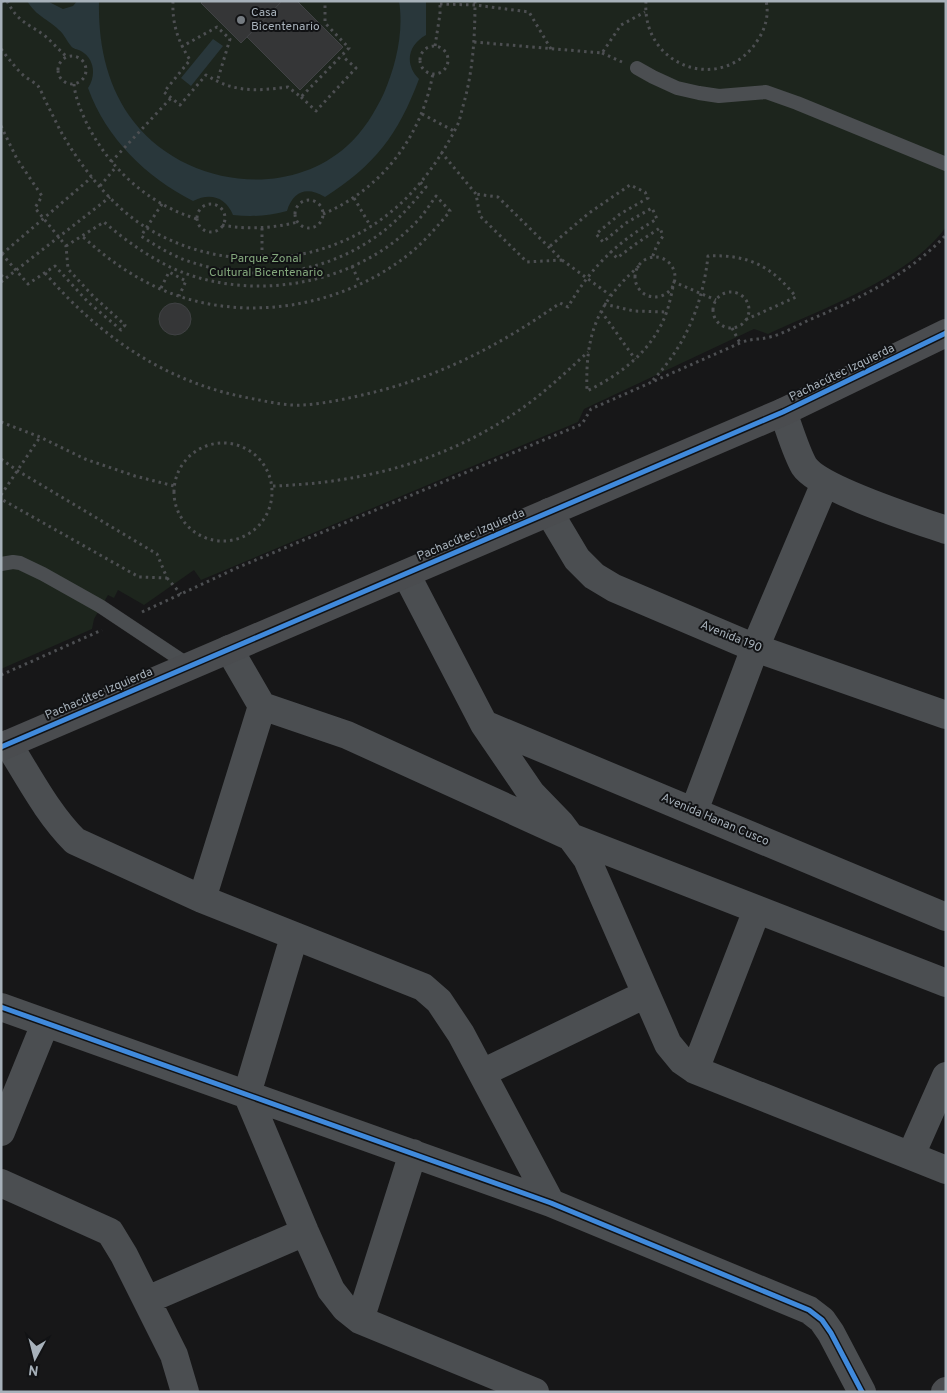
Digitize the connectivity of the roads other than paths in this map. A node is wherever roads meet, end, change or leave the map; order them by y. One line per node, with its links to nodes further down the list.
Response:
1 (637, 68): 2 (lane)
2 (946, 164)
3 (946, 333): 4 (street, Pachacútec Izquierda)
4 (783, 412): 5 (street); 6 (street, Pachacútec Izquierda)
5 (826, 483): 7 (street); 10 (street)
6 (549, 512): 9 (street, Pachacútec Izquierda); 10 (street, Avenida 190)
7 (946, 530)
8 (1, 564): 12 (lane)
9 (406, 574): 11 (street, Pachacútec Izquierda); 15 (street)
10 (755, 648): 14 (street, Avenida 190); 17 (street)
11 (229, 649): 12 (street, Pachacútec Izquierda); 13 (street)
12 (190, 666): 16 (street, Pachacútec Izquierda)
13 (262, 706): 18 (street); 19 (street)
14 (946, 715)
15 (484, 724): 17 (street, Avenida Hanan Cusco); 18 (street)
16 (5, 745): 19 (street)
17 (694, 811): 21 (street, Avenida Hanan Cusco)
18 (571, 837): 20 (street); 24 (street)
19 (202, 899): 22 (street)
20 (757, 910): 23 (street); 27 (street)
21 (946, 917)
22 (294, 937): 28 (street); 30 (street)
23 (946, 983)
24 (646, 994): 27 (street); 28 (street)
25 (1, 1007): 26 (street)
26 (45, 1024): 30 (street); 31 (street)
27 (694, 1070): 33 (street)
28 (482, 1073): 36 (street)
29 (946, 1076): 33 (street)
30 (247, 1094): 32 (street); 37 (street)
31 (1, 1132)
32 (413, 1153): 36 (street); 39 (street)
33 (911, 1155): 34 (street)
34 (946, 1170)
35 (1, 1183): 38 (street)
36 (551, 1203): 42 (street)
37 (305, 1232): 38 (street); 39 (street)
38 (147, 1300): 40 (street)
39 (360, 1320): 41 (street)
40 (185, 1392)
41 (536, 1392)
42 (862, 1392)

